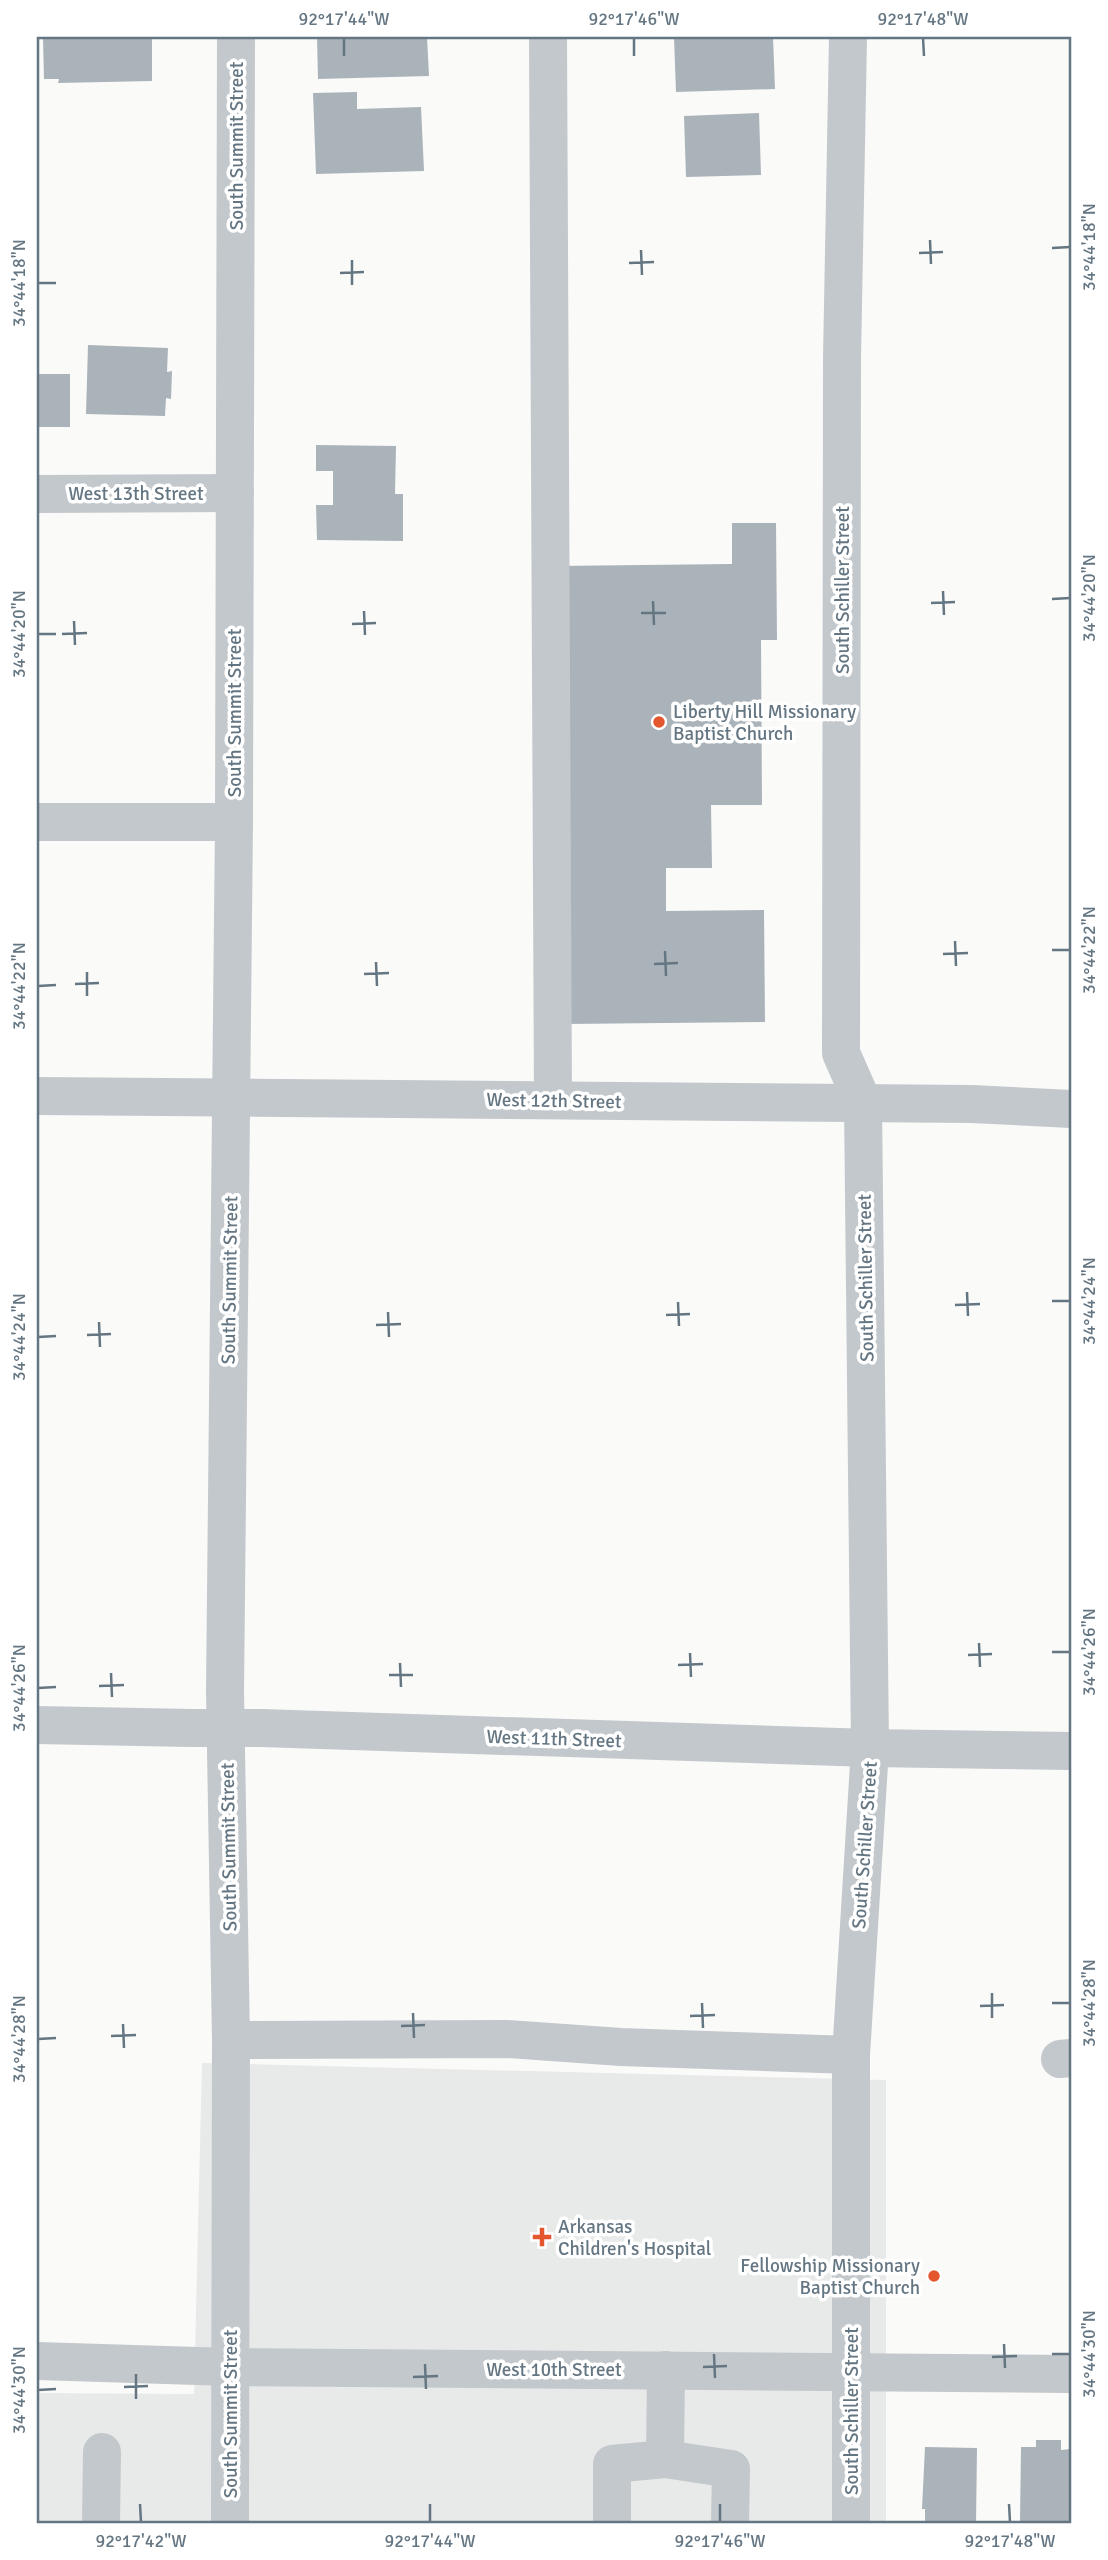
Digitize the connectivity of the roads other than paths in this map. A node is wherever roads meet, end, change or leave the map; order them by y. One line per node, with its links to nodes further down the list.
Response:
1 (236, 37): 4 (street, South Summit Street)
2 (548, 37): 10 (street)
3 (849, 37): 11 (street, South Schiller Street)
4 (235, 493): 5 (street, West 13th Street); 7 (street, South Summit Street)
5 (37, 494)
6 (37, 822): 7 (street)
7 (234, 822): 9 (street, South Summit Street)
8 (37, 1096): 9 (street, West 12th Street)
9 (231, 1097): 10 (street, West 12th Street); 16 (street, South Summit Street)
10 (553, 1100): 11 (street, West 12th Street)
11 (863, 1103): 12 (street, West 12th Street); 14 (street, South Schiller Street)
12 (1071, 1109)
13 (37, 1725): 14 (street, West 11th Street, bridge)
14 (870, 1748): 15 (street, West 11th Street); 17 (street, South Schiller Street)
15 (1071, 1751)
16 (231, 2040): 17 (street); 19 (street, South Summit Street)
17 (851, 2055): 21 (street, South Schiller Street)
18 (37, 2361): 19 (street, West 10th Street)
19 (230, 2367): 20 (street, West 10th Street); 26 (street, South Summit Street)
20 (666, 2370): 21 (street, West 10th Street); 24 (street)
21 (851, 2371): 22 (street, West 10th Street); 29 (street, South Schiller Street)
22 (1071, 2374)
23 (102, 2452): 25 (street)
24 (665, 2459): 27 (street); 28 (street)
25 (102, 2523)
26 (230, 2523)
27 (612, 2523)
28 (730, 2523)
29 (850, 2523)

